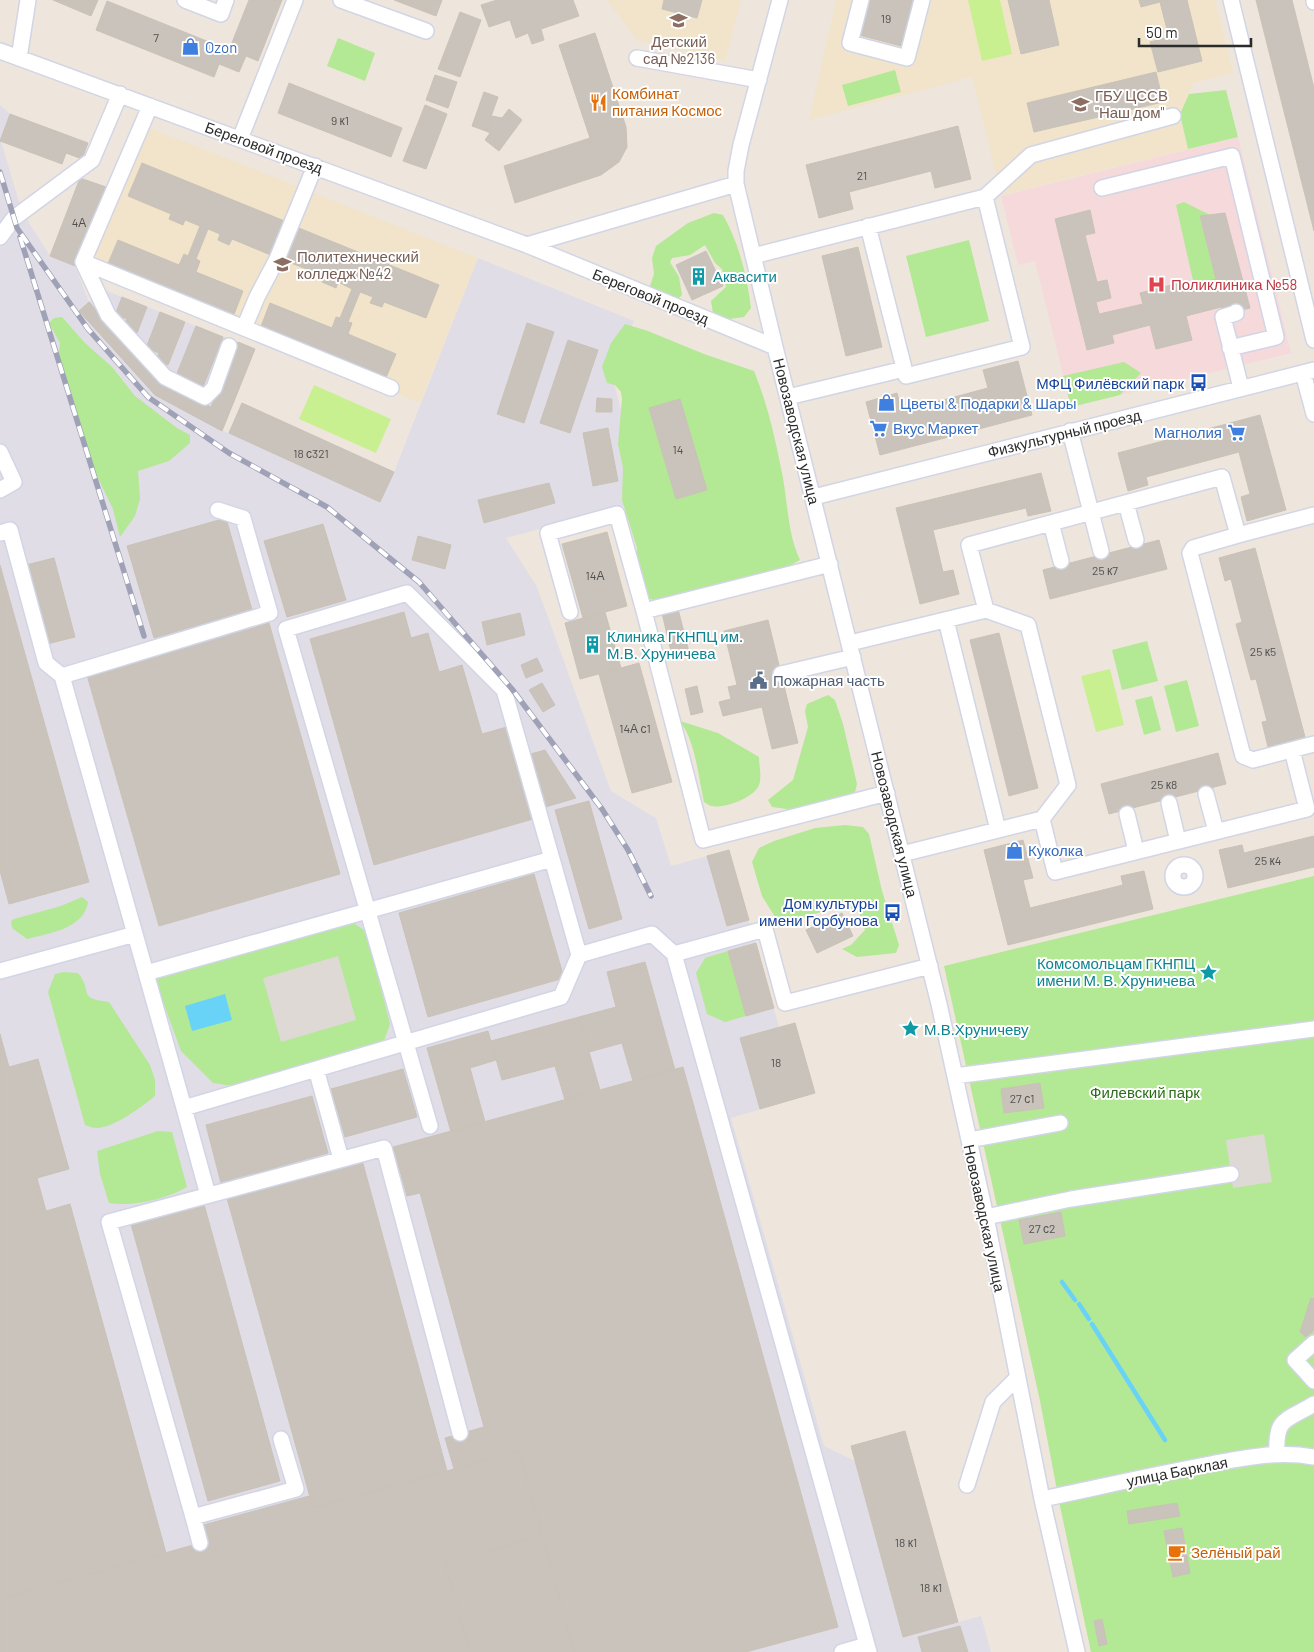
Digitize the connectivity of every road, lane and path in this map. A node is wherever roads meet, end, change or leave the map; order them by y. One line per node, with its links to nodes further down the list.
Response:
1 (28, 0): 12 (street)
2 (185, 0): 3 (street)
3 (226, 0)
4 (295, 0): 18 (street)
5 (341, 0): 10 (street)
6 (780, 0): 14 (street, Новозаводская улица)
7 (861, 0): 8 (street)
8 (922, 0)
9 (1231, 0): 28 (street)
10 (426, 31)
11 (0, 51): 12 (street, Береговой проезд)
12 (19, 58): 15 (street, Береговой проезд)
13 (637, 58): 14 (street)
14 (759, 80): 20 (street, Новозаводская улица)
15 (120, 94): 16 (street, Береговой проезд); 24 (street)
16 (150, 106): 18 (street, Береговой проезд); 27 (street)
17 (1173, 116): 22 (street)
18 (240, 139): 19 (street, Береговой проезд)
19 (315, 166): 25 (street, Береговой проезд); 30 (street)
20 (736, 184): 25 (street); 26 (street, Новозаводская улица)
21 (1102, 188): 34 (street)
22 (985, 197): 23 (street); 35 (street)
23 (868, 226): 26 (street); 35 (street)
24 (0, 237)
25 (527, 245): 33 (street, Береговой проезд)
26 (753, 256): 33 (street, Новозаводская улица)
27 (82, 262): 30 (street); 32 (street)
28 (1307, 279): 31 (street)
29 (1236, 312): 34 (street)
30 (244, 328): 37 (street)
31 (1314, 340)
32 (229, 346)
33 (775, 347): 39 (street, Новозаводская улица)
34 (1230, 348): 38 (street)
35 (904, 368): 39 (street)
36 (1309, 371): 38 (street, Физкультурный проезд); 40 (street)
37 (391, 388)
38 (1241, 388): 41 (street, Физкультурный проезд)
39 (788, 397): 44 (street, Новозаводская улица)
40 (1314, 414)
41 (1070, 431): 44 (street, Физкультурный проезд); 47 (street)
42 (0, 452): 43 (street)
43 (0, 490)
44 (814, 497): 55 (street, Новозаводская улица)
45 (1126, 503): 47 (street); 51 (street); 52 (street)
46 (218, 510): 59 (street)
47 (1091, 512): 49 (street); 53 (street)
48 (1314, 515): 51 (street)
49 (1051, 523): 54 (street); 56 (street)
50 (0, 533): 64 (street)
51 (1238, 535): 66 (street)
52 (1136, 540)
53 (1101, 551)
54 (1061, 561)
55 (830, 564): 57 (street); 62 (street, Новозаводская улица)
56 (986, 610): 60 (street); 71 (street)
57 (644, 611): 58 (street); 67 (street)
58 (570, 612)
59 (270, 613): 61 (street); 64 (street)
60 (946, 620): 62 (street); 72 (street)
61 (286, 628): 77 (street); 79 (street)
62 (851, 650): 63 (street); 67 (street, Новозаводская улица)
63 (781, 674)
64 (62, 676): 80 (street)
65 (1314, 744): 66 (street)
66 (1292, 750): 73 (street)
67 (887, 793): 76 (street, Новозаводская улица)
68 (1206, 794): 73 (street)
69 (1169, 803): 74 (street)
70 (1127, 814): 75 (street)
71 (1042, 819): 72 (street); 75 (street)
72 (998, 830): 76 (street)
73 (1216, 832): 74 (street)
74 (1177, 841): 75 (street); 78 (street)
75 (1136, 852)
76 (902, 854): 83 (street, Новозаводская улица)
77 (552, 859): 79 (street); 81 (street)
78 (1182, 865)
79 (368, 911): 85 (street); 87 (street)
80 (135, 934): 84 (street); 85 (street)
81 (579, 954): 82 (street); 87 (street)
82 (674, 954): 83 (street); 110 (street)
83 (930, 966): 89 (street, Новозаводская улица)
84 (0, 971)
85 (146, 973): 90 (street)
86 (1314, 1029): 89 (street)
87 (406, 1042): 88 (street); 92 (street)
88 (316, 1069): 90 (street); 94 (street)
89 (955, 1076): 93 (street, Новозаводская улица)
90 (184, 1108): 96 (street)
91 (1060, 1123): 93 (street)
92 (430, 1126)
93 (969, 1140): 97 (street, Новозаводская улица)
94 (341, 1159): 96 (street); 102 (street)
95 (1231, 1174): 97 (street)
96 (208, 1195): 108 (street)
97 (986, 1217): 99 (street, Новозаводская улица)
98 (1314, 1343): 100 (street)
99 (1018, 1377): 106 (street); 107 (street, Новозаводская улица)
100 (1314, 1380)
101 (1314, 1404): 104 (street)
102 (460, 1434)
103 (282, 1439): 108 (street)
104 (1277, 1454): 105 (street, улица Барклая); 107 (street, улица Барклая)
105 (1314, 1457)
106 (967, 1485)
107 (1042, 1499): 112 (street, Новозаводская улица)
108 (193, 1517): 109 (street)
109 (200, 1543)
110 (868, 1648): 111 (street)
111 (842, 1652)
112 (1077, 1652)

